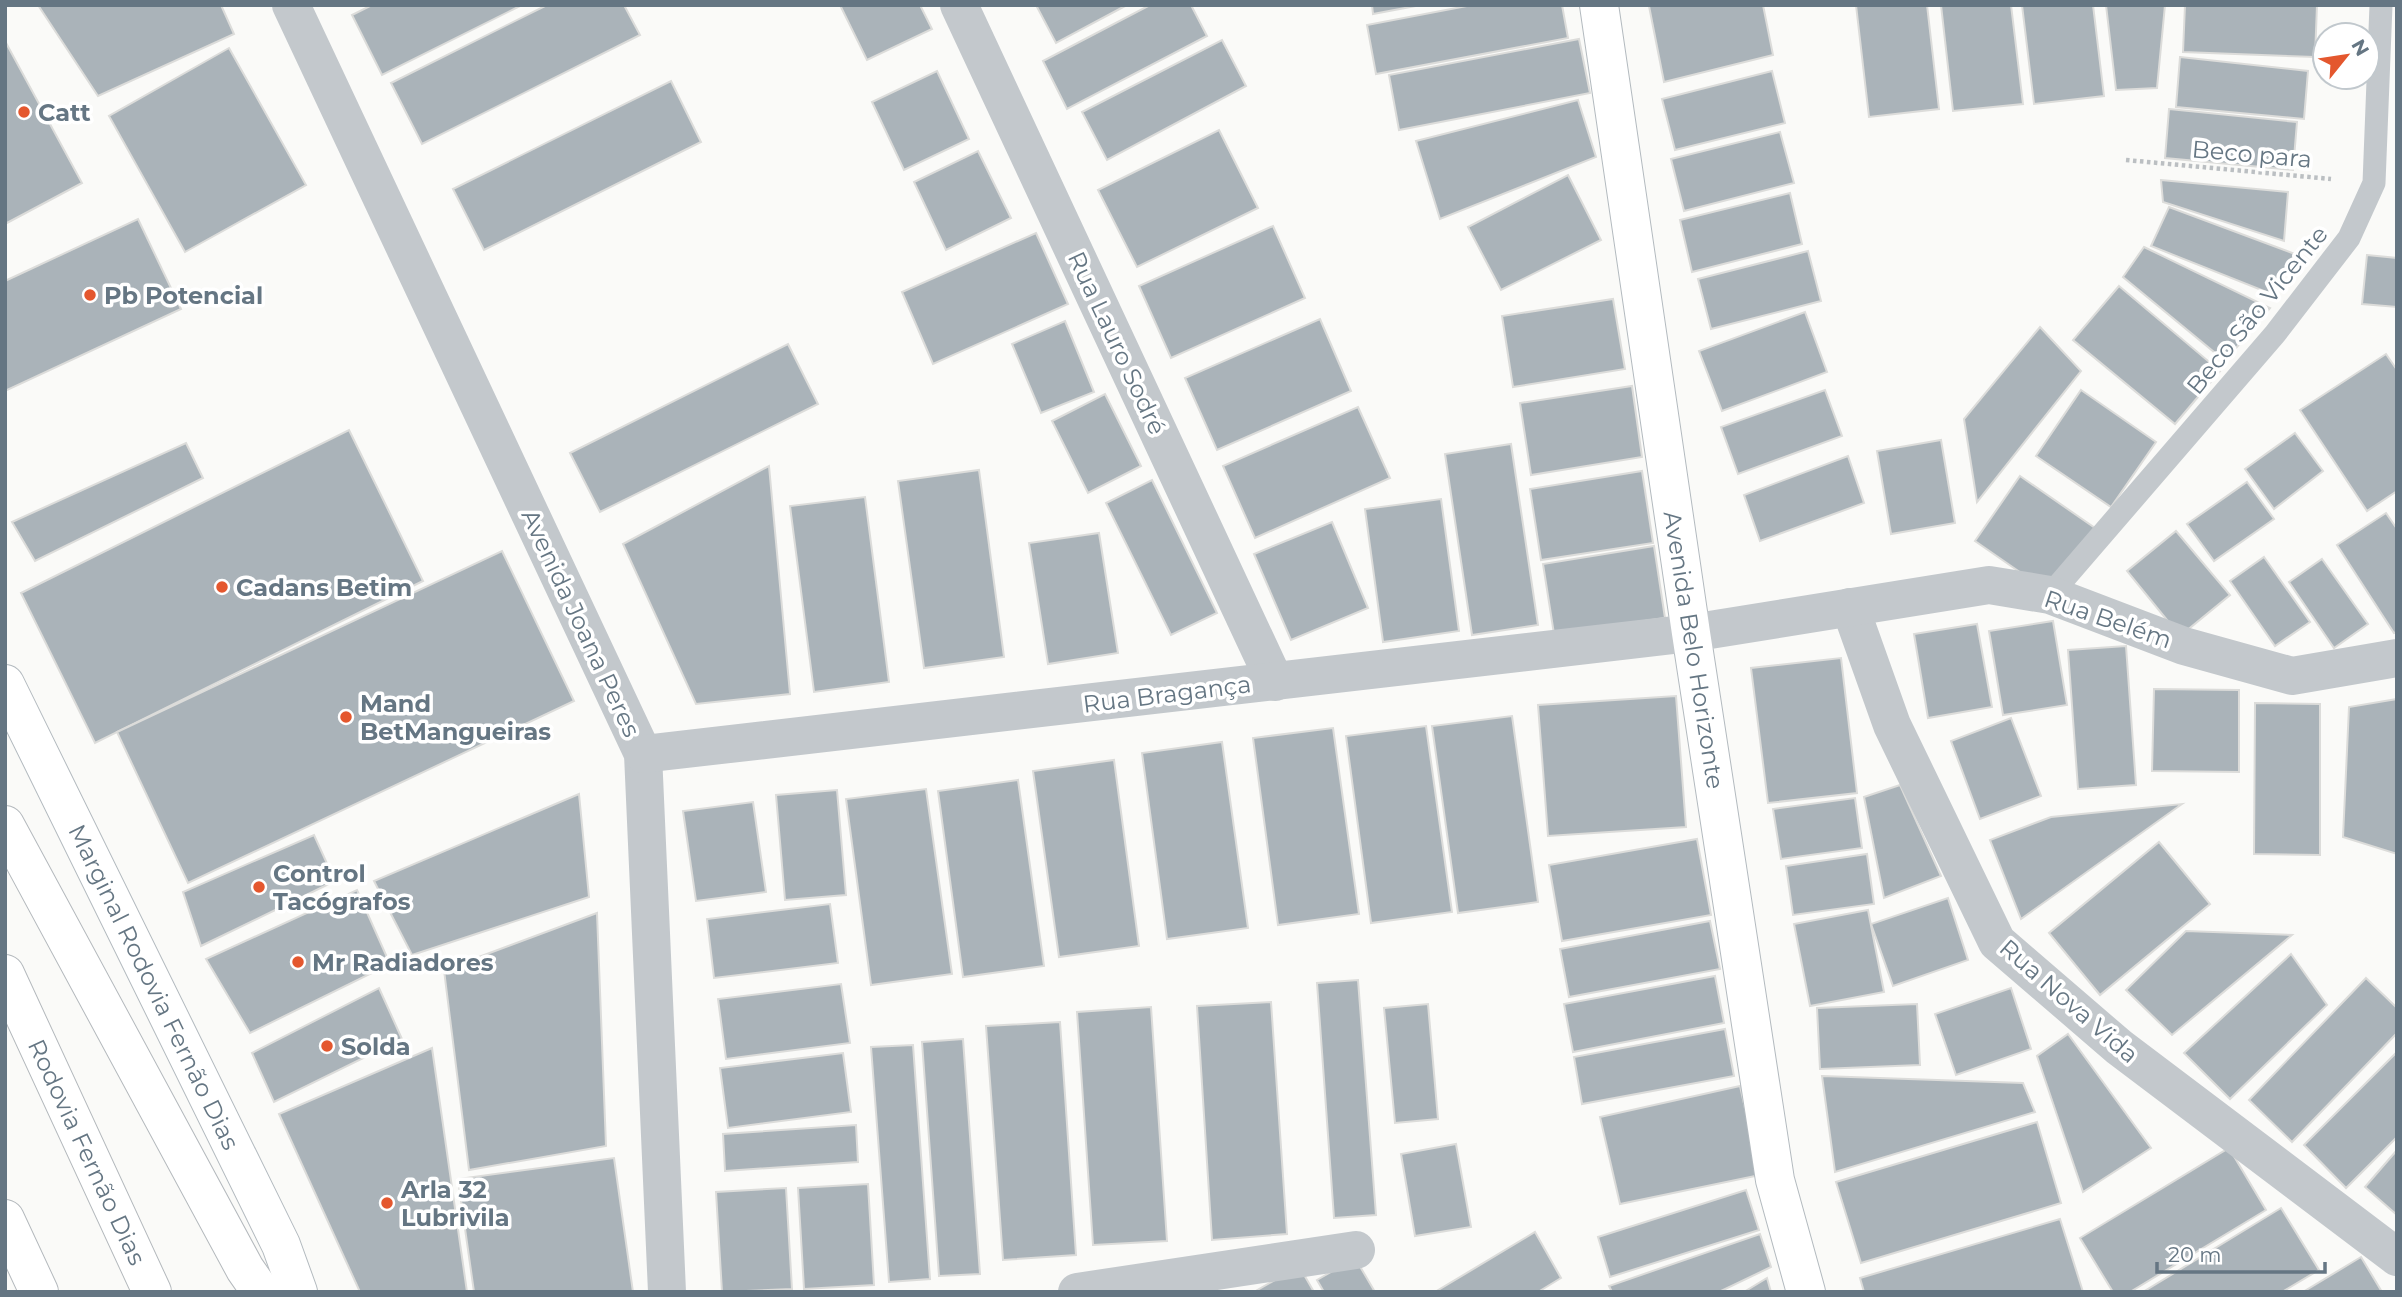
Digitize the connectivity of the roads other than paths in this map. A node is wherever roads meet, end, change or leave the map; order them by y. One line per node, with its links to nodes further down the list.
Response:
1 (291, 5): 11 (street, Avenida Joana Peres)
2 (959, 5): 9 (street, Rua Lauro Sodré)
3 (1599, 5): 7 (main road, Avenida Belo Horizonte)
4 (2381, 5): 5 (lane, Beco São Vicente)
5 (2050, 595): 6 (street, Rua Belém); 8 (street, Rua Belém)
6 (1850, 607): 7 (street, Rua Belém); 16 (street, Rua Nova Vida)
7 (1691, 633): 9 (street, Rua Bragança); 23 (main road, Avenida Belo Horizonte)
8 (2397, 658)
9 (1275, 682): 11 (street, Rua Bragança)
10 (5, 684): 20 (main road, Marginal Rodovia Fernão Dias)
11 (643, 754): 21 (street, Avenida Joana Peres)
12 (5, 825): 19 (main road)
13 (5, 974): 18 (main road, Rodovia Fernão Dias)
14 (5, 1219): 17 (main road)
15 (1356, 1250): 22 (street)
16 (2397, 1257)
17 (39, 1292)
18 (152, 1292)
19 (261, 1292)
20 (298, 1292)
21 (667, 1292)
22 (1077, 1292)
23 (1806, 1292)

